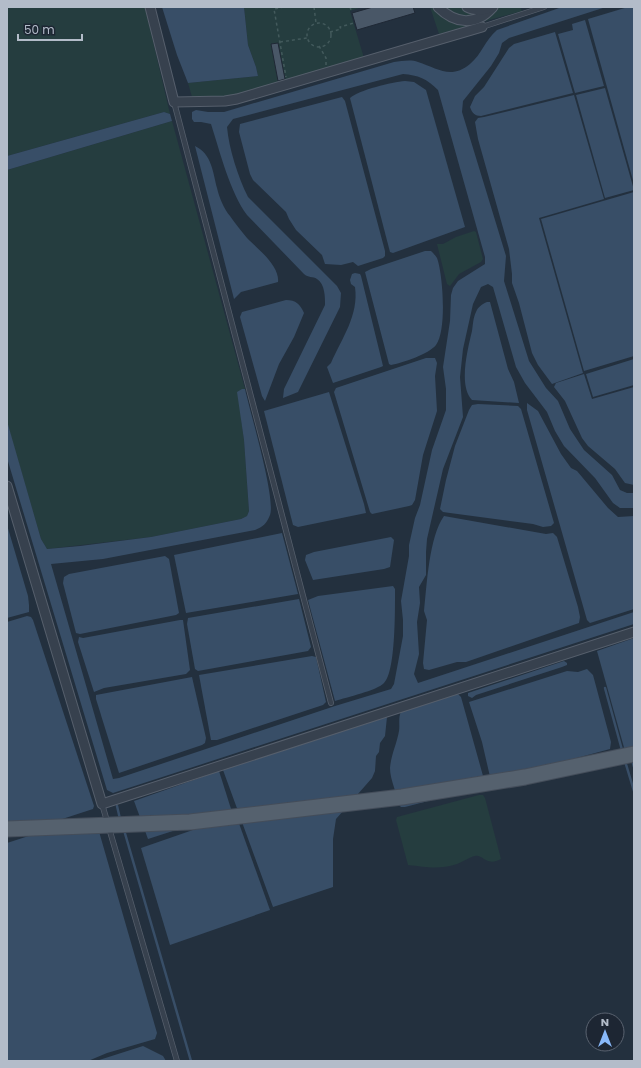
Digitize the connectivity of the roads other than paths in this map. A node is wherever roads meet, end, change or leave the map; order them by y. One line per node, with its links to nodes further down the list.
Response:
1 (150, 7): 7 (street)
2 (438, 7): 6 (street)
3 (467, 7): 4 (street)
4 (492, 7): 6 (street)
5 (544, 7): 6 (lane)
6 (477, 25): 7 (street)
7 (174, 102): 10 (lane)
8 (7, 486): 12 (street)
9 (634, 632): 12 (street)
10 (331, 703)
11 (627, 755): 13 (main road)
12 (102, 804): 13 (lane)
13 (117, 825): 14 (main road); 15 (lane)
14 (7, 829)
15 (176, 1061)

